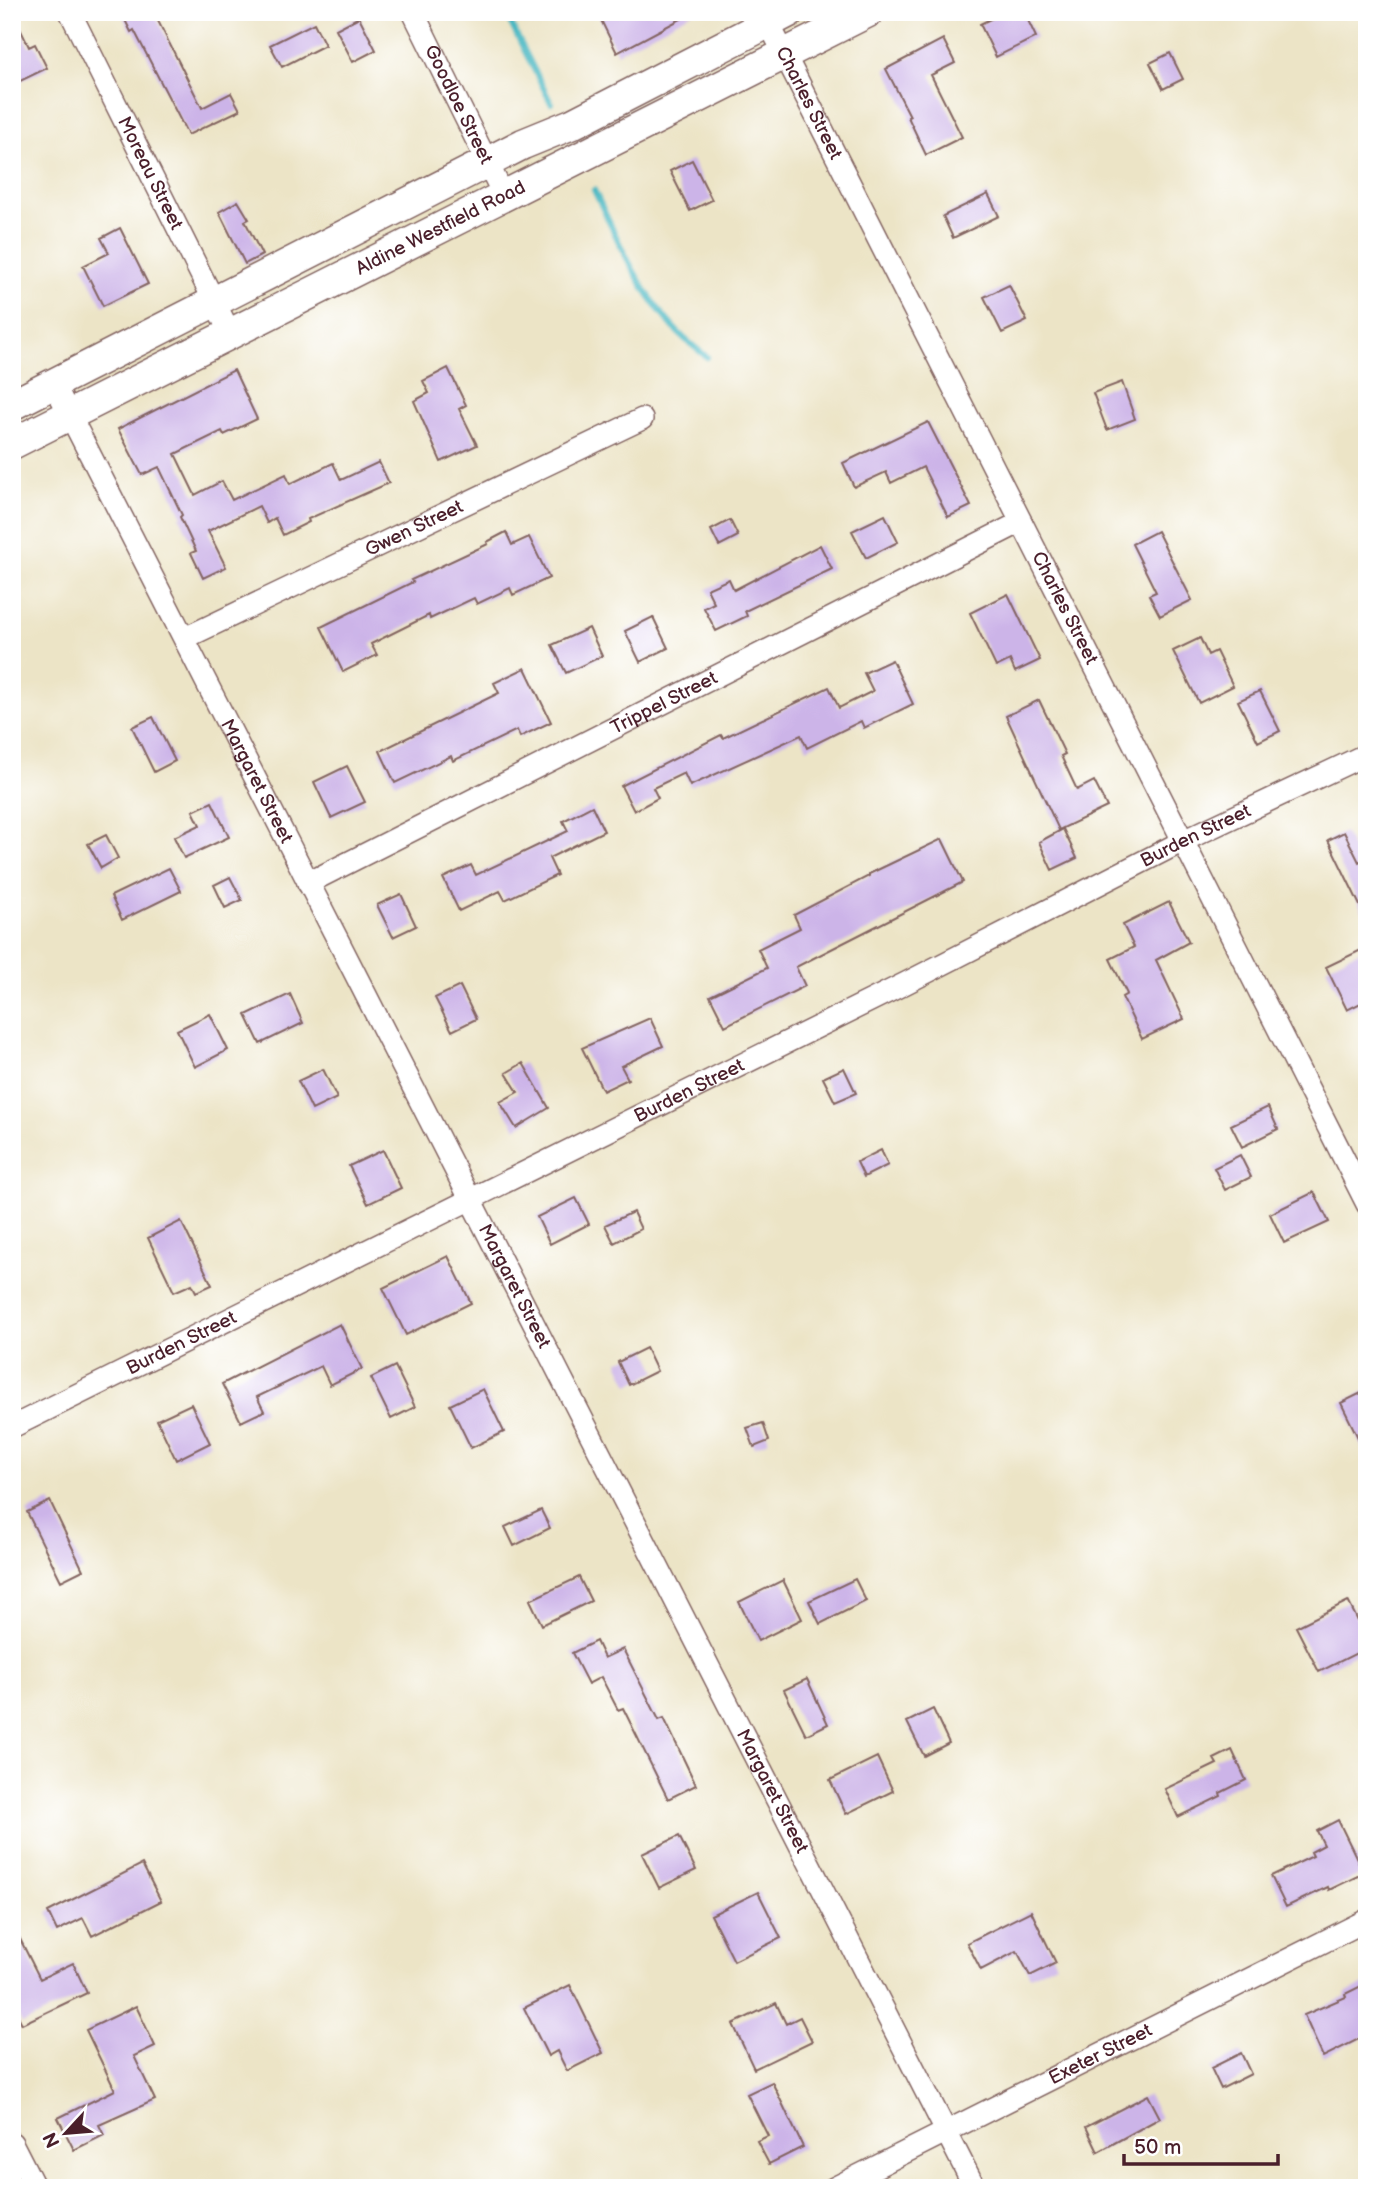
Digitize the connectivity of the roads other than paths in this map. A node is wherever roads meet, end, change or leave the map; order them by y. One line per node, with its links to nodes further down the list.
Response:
1 (70, 12): 8 (street, Moreau Street)
2 (413, 12): 6 (street, Goodloe Street)
3 (868, 12): 5 (main road, Aldine Westfield Road)
4 (774, 16): 5 (street, Charles Street); 6 (main road, Aldine Westfield Road)
5 (784, 54): 7 (main road, Aldine Westfield Road); 15 (street, Charles Street)
6 (487, 163): 7 (street, Goodloe Street); 8 (main road, Aldine Westfield Road)
7 (504, 195): 9 (main road, Aldine Westfield Road)
8 (214, 302): 9 (street, Moreau Street); 10 (main road, Aldine Westfield Road)
9 (230, 333): 12 (main road, Aldine Westfield Road)
10 (54, 384): 11 (main road, Aldine Westfield Road); 12 (street, Margaret Street)
11 (12, 405)
12 (70, 415): 14 (main road, Aldine Westfield Road); 16 (street, Margaret Street)
13 (642, 419): 16 (street, Gwen Street)
14 (12, 444)
15 (1021, 522): 18 (street, Charles Street); 19 (street, Trippel Street)
16 (185, 638): 19 (street, Margaret Street)
17 (1367, 754): 18 (street, Burden Street)
18 (1183, 841): 20 (street, Burden Street); 21 (street, Charles Street)
19 (308, 883): 20 (street, Margaret Street)
20 (470, 1200): 22 (street, Burden Street); 24 (street, Margaret Street)
21 (1367, 1204)
22 (12, 1427)
23 (1367, 1920): 24 (street, Exeter Street)
24 (947, 2132): 27 (street, Exeter Street); 28 (street, Margaret Street)
25 (12, 2143): 26 (street)
26 (35, 2188)
27 (834, 2188)
28 (975, 2188)

